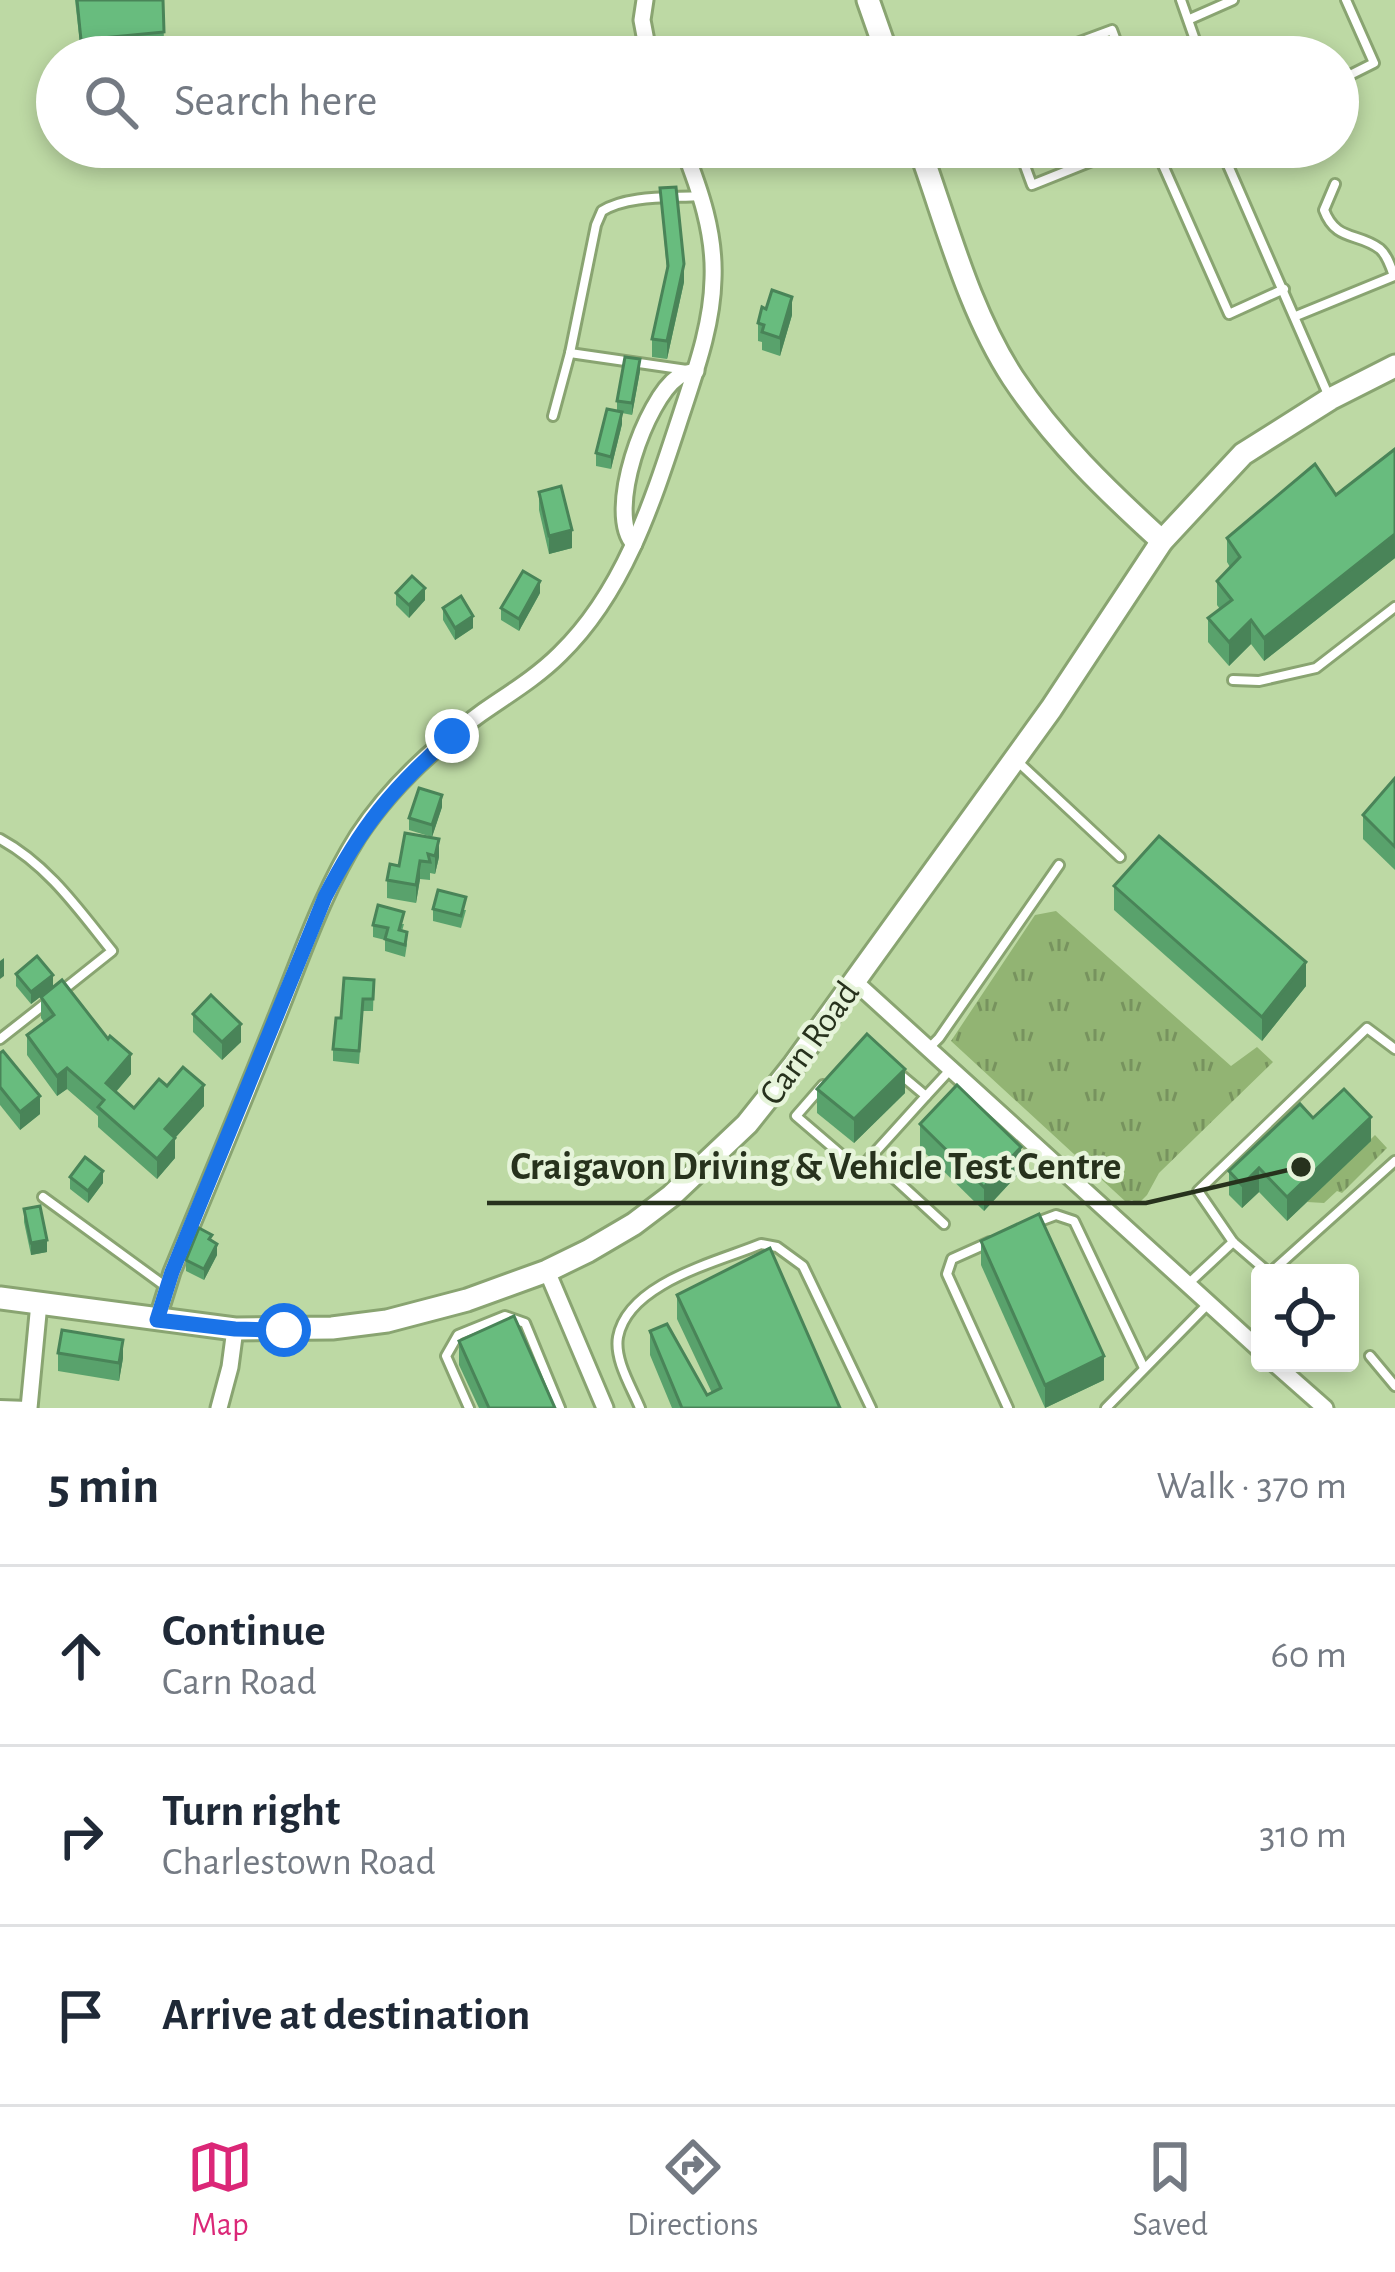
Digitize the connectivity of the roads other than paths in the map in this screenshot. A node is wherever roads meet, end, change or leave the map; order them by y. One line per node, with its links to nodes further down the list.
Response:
1 (645, 0): 7 (street)
2 (868, 0): 8 (main road)
3 (1181, 0): 6 (lane)
4 (1234, 0): 6 (lane)
5 (1346, 0): 10 (lane)
6 (1190, 19): 9 (lane)
7 (645, 36)
8 (880, 36)
9 (1195, 36)
10 (1359, 70)
11 (691, 168): 18 (street)
12 (927, 168): 27 (main road)
13 (1026, 168): 14 (lane)
14 (1074, 168)
15 (1164, 168): 20 (lane)
16 (1229, 168): 20 (lane)
17 (1335, 184): 19 (lane)
18 (701, 196): 22 (lane); 24 (street)
19 (1395, 275): 21 (lane)
20 (1284, 290): 21 (lane)
21 (1296, 316): 25 (lane)
22 (570, 352): 24 (lane); 26 (lane)
23 (1395, 366): 25 (main road, Carn Road)
24 (696, 370): 28 (street); 28 (street)
25 (1330, 399): 27 (main road, Carn Road)
26 (553, 416)
27 (1162, 541): 31 (main road, Carn Road)
28 (634, 544): 54 (street)
29 (1395, 607): 30 (lane)
30 (1233, 680)
31 (1015, 759): 33 (lane); 35 (main road, Carn Road)
32 (0, 839): 36 (lane)
33 (1120, 857)
34 (1059, 865): 37 (lane)
35 (854, 980): 37 (street); 52 (main road, Carn Road)
36 (0, 1039)
37 (928, 1049): 40 (street)
38 (1395, 1049): 49 (lane)
39 (893, 1069): 42 (lane)
40 (951, 1069): 42 (lane); 53 (street)
41 (835, 1071): 43 (lane)
42 (926, 1096): 43 (lane)
43 (872, 1157): 46 (lane)
44 (1395, 1161): 51 (lane)
45 (43, 1196): 54 (lane)
46 (944, 1224)
47 (1013, 1232): 62 (lane)
48 (995, 1240): 73 (lane)
49 (1233, 1241): 50 (lane); 53 (lane)
50 (1259, 1264)
51 (1279, 1264)
52 (547, 1271): 59 (main road, Carn Road); 67 (street)
53 (1187, 1286): 57 (street)
54 (167, 1287): 58 (street)
55 (0, 1298): 56 (main road, Carn Road)
56 (39, 1303): 58 (main road, Carn Road); 66 (street)
57 (1208, 1304): 60 (street); 62 (lane)
58 (157, 1320): 59 (main road, Carn Road)
59 (235, 1329): 68 (street)
60 (1251, 1342)
61 (1370, 1356): 64 (lane)
62 (1144, 1368): 74 (lane)
63 (1284, 1372): 75 (street)
64 (1395, 1386)
65 (0, 1405): 66 (lane)
66 (29, 1407)
67 (602, 1407)
68 (219, 1408)
69 (469, 1408): 70 (lane)
70 (560, 1408)
71 (640, 1408): 72 (lane)
72 (871, 1408)
73 (1008, 1408)
74 (1106, 1408)
75 (1325, 1408)

